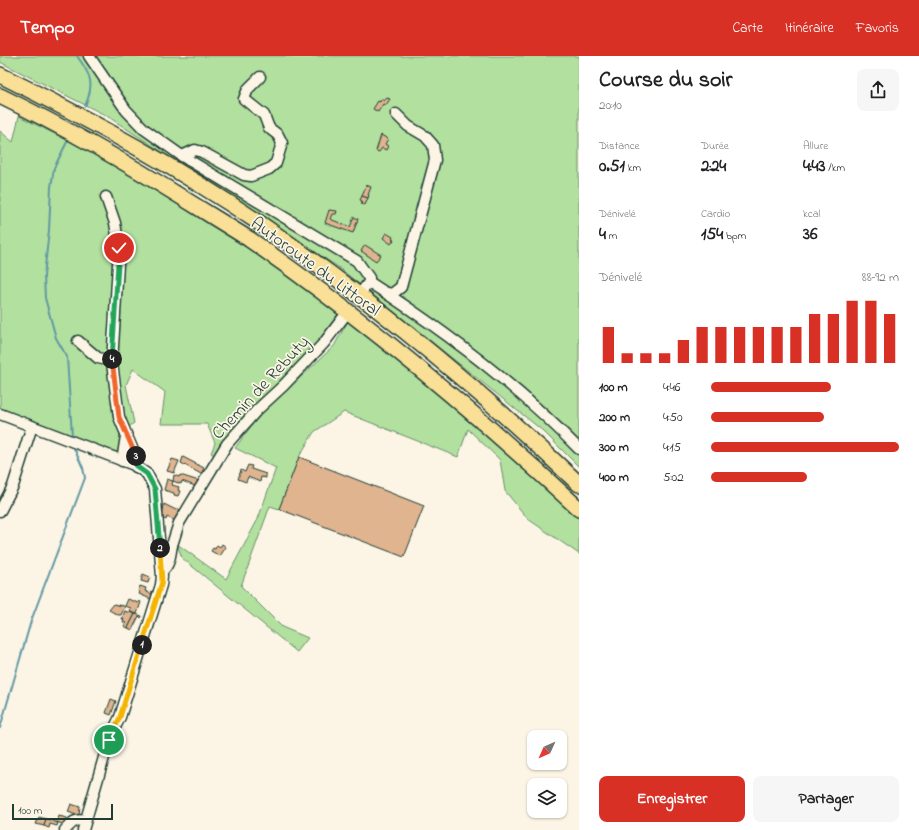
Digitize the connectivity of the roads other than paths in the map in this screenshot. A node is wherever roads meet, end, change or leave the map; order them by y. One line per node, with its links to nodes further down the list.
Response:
1 (89, 56): 6 (street)
2 (0, 75): 18 (highway, Autoroute du Littoral)
3 (260, 77): 6 (street)
4 (0, 96): 19 (highway, Autoroute du Littoral)
5 (396, 114): 8 (street)
6 (182, 156): 8 (street)
7 (106, 197): 11 (street)
8 (384, 292): 15 (street)
9 (343, 318): 21 (street, Chemin de Rebuty)
10 (78, 341): 11 (street)
11 (112, 361): 14 (street)
12 (0, 414): 13 (street)
13 (32, 426): 16 (street); 20 (street)
14 (126, 436): 16 (street); 17 (street)
15 (579, 449)
16 (122, 460): 17 (street)
17 (136, 466): 22 (street)
18 (579, 484)
19 (579, 509)
20 (0, 511)
21 (172, 545): 22 (street, Chemin de Rebuty); 23 (street, Chemin de Rebuty)
22 (161, 560): 23 (street)
23 (162, 571): 24 (street, Chemin de Rebuty)
24 (84, 825): 25 (street)
25 (65, 830)

